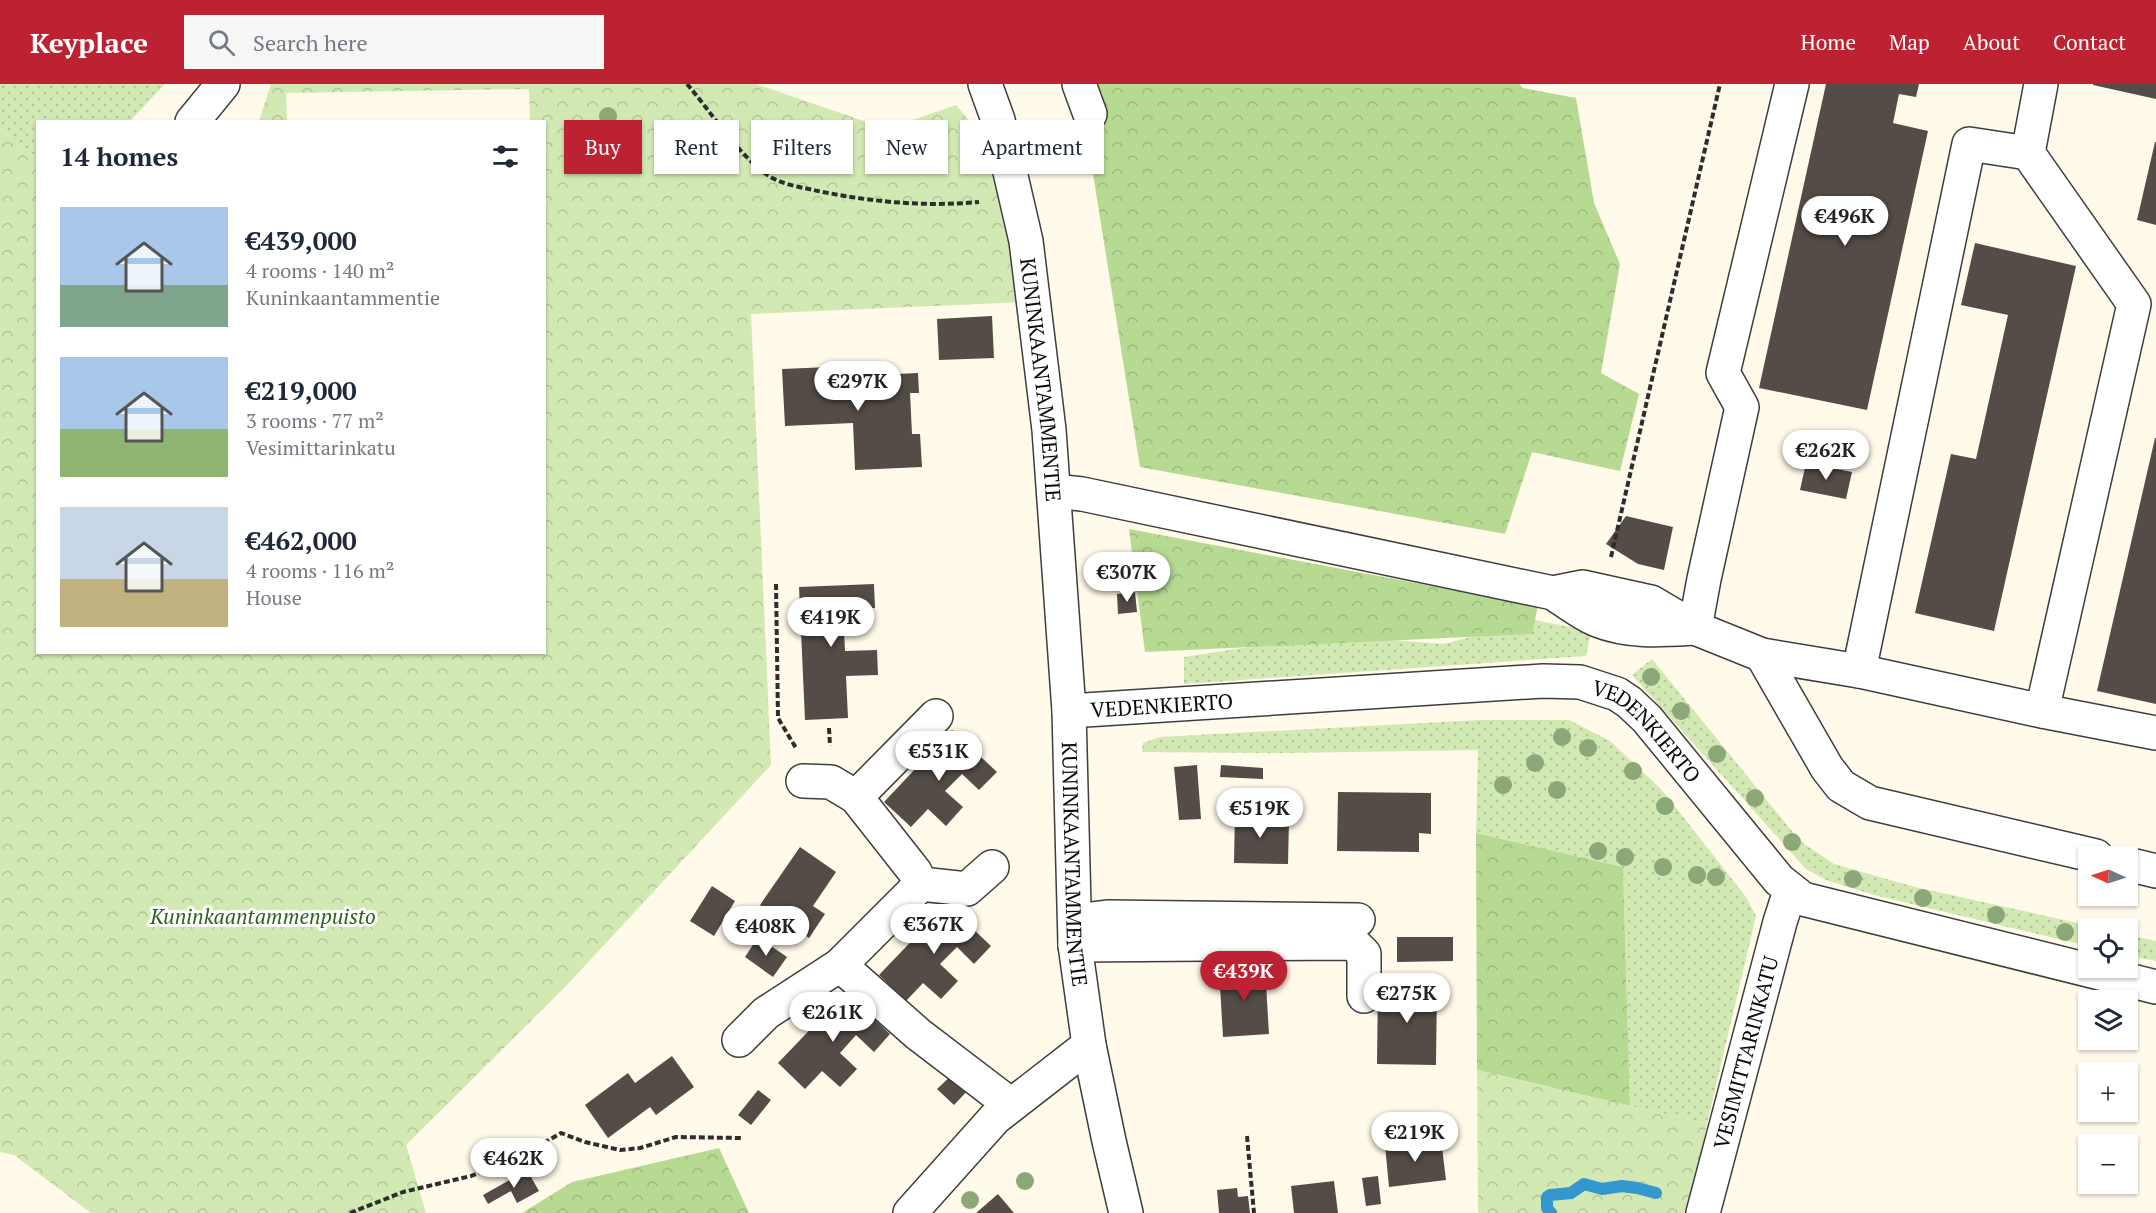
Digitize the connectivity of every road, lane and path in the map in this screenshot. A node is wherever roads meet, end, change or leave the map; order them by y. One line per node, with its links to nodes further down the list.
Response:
1 (224, 84): 9 (street)
2 (687, 84): 11 (path)
3 (985, 84): 11 (street, KUNINKAANTAMMENTIE)
4 (1079, 84): 8 (street)
5 (1720, 84): 14 (path)
6 (1791, 84): 16 (street)
7 (2041, 84): 10 (street)
8 (1090, 114)
9 (194, 120)
10 (2028, 153): 12 (street); 18 (street)
11 (1017, 198): 13 (street, KUNINKAANTAMMENTIE)
12 (2145, 305): 20 (street)
13 (1054, 490): 16 (street); 19 (street, KUNINKAANTAMMENTIE)
14 (1613, 546)
15 (776, 584): 23 (path)
16 (1695, 628): 17 (street)
17 (1762, 655): 18 (street); 26 (street)
18 (1859, 671): 20 (street)
19 (1070, 711): 31 (street, VEDENKIERTO); 33 (street, KUNINKAANTAMMENTIE)
20 (2042, 711): 22 (street)
21 (936, 716): 25 (street)
22 (2156, 733)
23 (796, 748)
24 (803, 781): 25 (street)
25 (856, 797): 30 (street)
26 (2078, 852)
27 (992, 867): 30 (street)
28 (2138, 867): 29 (street)
29 (2156, 871)
30 (921, 884): 34 (street)
31 (1790, 891): 35 (street, VEDENKIERTO); 46 (street, VESIMITTARINKATU)
32 (1358, 920): 33 (street)
33 (1075, 933): 36 (street); 38 (street, KUNINKAANTAMMENTIE)
34 (840, 965): 37 (street); 39 (street)
35 (2156, 987)
36 (1364, 996)
37 (739, 1040)
38 (1089, 1044): 39 (street); 44 (street, KUNINKAANTAMMENTIE)
39 (1011, 1105): 43 (street)
40 (1247, 1136): 45 (path)
41 (741, 1138): 42 (path)
42 (350, 1213)
43 (910, 1213)
44 (1126, 1213)
45 (1254, 1213)
46 (1703, 1213)

